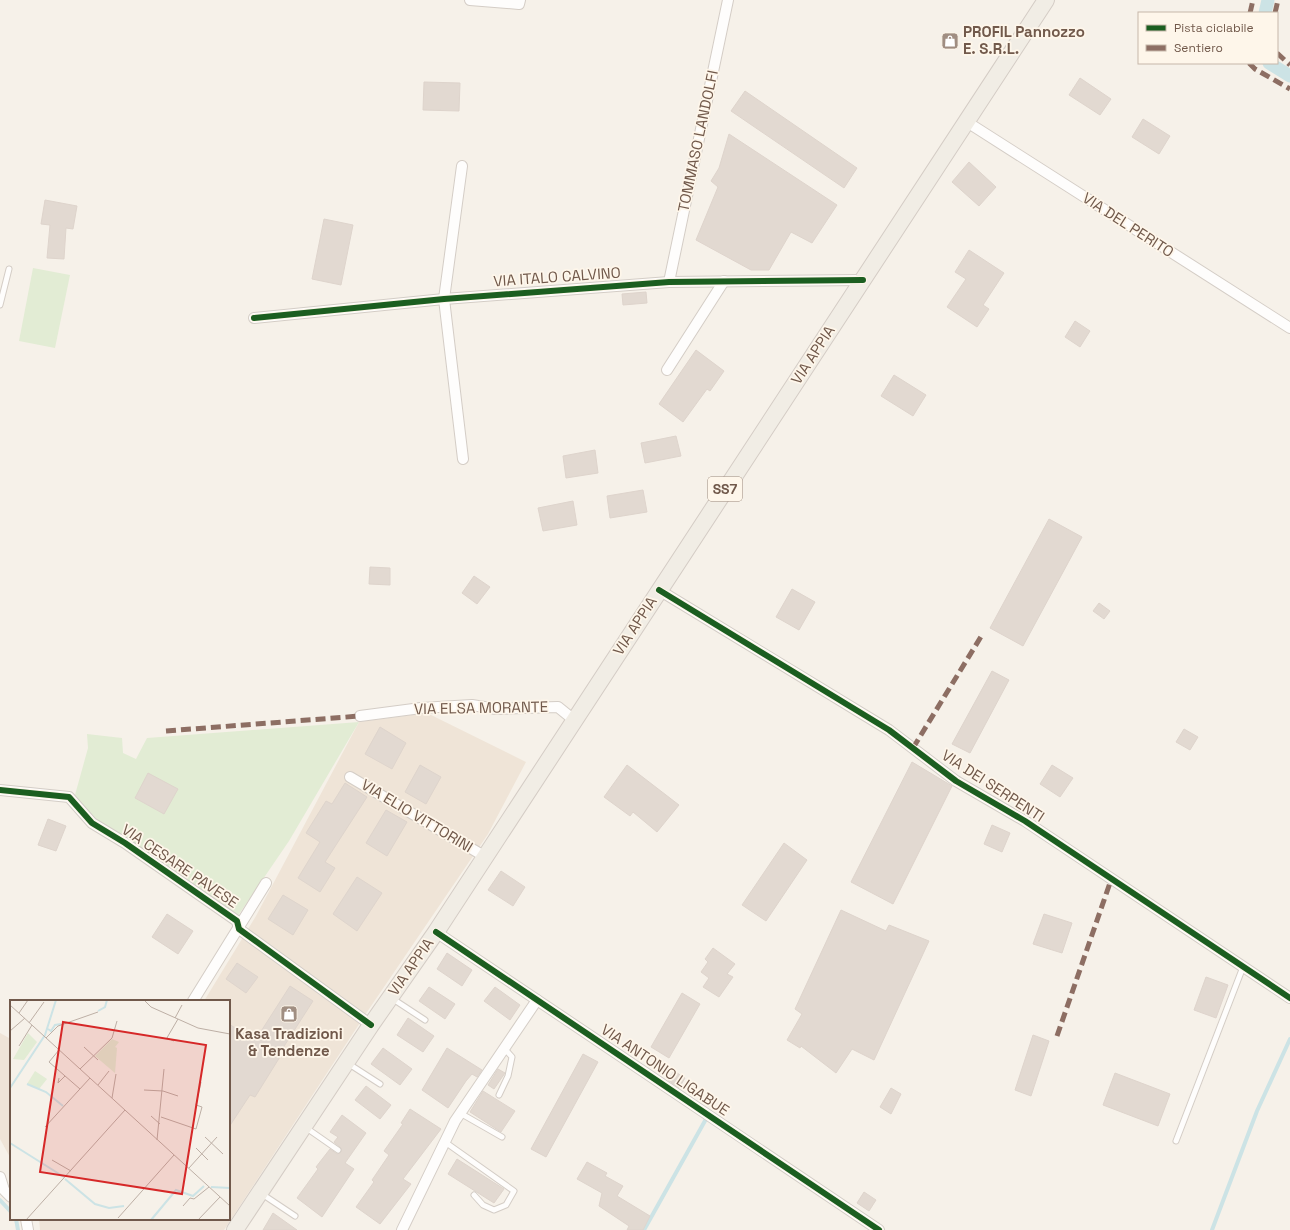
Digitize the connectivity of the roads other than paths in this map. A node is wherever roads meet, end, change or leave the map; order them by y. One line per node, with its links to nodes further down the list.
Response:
1 (470, 0): 2 (street)
2 (520, 0)
3 (728, 0): 10 (street, TOMMASO LANDOLFI)
4 (1046, 0): 5 (main road, VIA APPIA / SS7)
5 (966, 122): 8 (main road, VIA APPIA / SS7); 14 (street, VIA DEL PERITO)
6 (462, 166): 11 (street)
7 (9, 269): 12 (lane)
8 (863, 280): 9 (street, VIA ITALO CALVINO); 17 (main road, VIA APPIA / SS7)
9 (724, 281): 10 (street, VIA ITALO CALVINO); 15 (street)
10 (669, 282): 11 (street, VIA ITALO CALVINO)
11 (444, 299): 13 (street, VIA ITALO CALVINO); 16 (street)
12 (0, 305)
13 (254, 318)
14 (1290, 328)
15 (667, 370)
16 (463, 459)
17 (659, 590): 19 (main road, VIA APPIA / SS7); 26 (street, VIA DEI SERPENTI)
18 (360, 716): 19 (street, VIA ELSA MORANTE)
19 (574, 720): 22 (main road, VIA APPIA / SS7)
20 (350, 776): 22 (street, VIA ELIO VITTORINI)
21 (0, 790): 24 (street, VIA CESARE PAVESE)
22 (484, 856): 25 (main road, VIA APPIA / SS7)
23 (266, 883): 24 (street)
24 (239, 929): 29 (street); 32 (street, VIA CESARE PAVESE)
25 (436, 932): 27 (main road, VIA APPIA / SS7); 30 (street, VIA ANTONIO LIGABUE)
26 (1243, 968): 28 (street, VIA DEI SERPENTI); 40 (lane)
27 (390, 998): 31 (lane); 32 (main road, VIA APPIA / SS7)
28 (1290, 998)
29 (195, 1000)
30 (536, 1000): 33 (street); 52 (street, VIA ANTONIO LIGABUE)
31 (425, 1020)
32 (371, 1025): 34 (main road, VIA APPIA / SS7)
33 (504, 1048): 36 (lane); 37 (street)
34 (346, 1062): 35 (lane); 38 (main road, VIA APPIA / SS7)
35 (380, 1084)
36 (499, 1095)
37 (460, 1113): 39 (lane); 41 (street)
38 (304, 1126): 42 (lane); 44 (main road, VIA APPIA / SS7)
39 (502, 1138)
40 (1176, 1141)
41 (445, 1142): 46 (lane); 51 (street)
42 (338, 1150)
43 (0, 1177): 45 (street)
44 (260, 1192): 47 (lane); 50 (main road, VIA APPIA / SS7)
45 (10, 1196)
46 (474, 1196)
47 (295, 1216)
48 (26, 1220): 49 (street)
49 (28, 1230)
50 (235, 1230)
51 (402, 1230)
52 (879, 1230)

